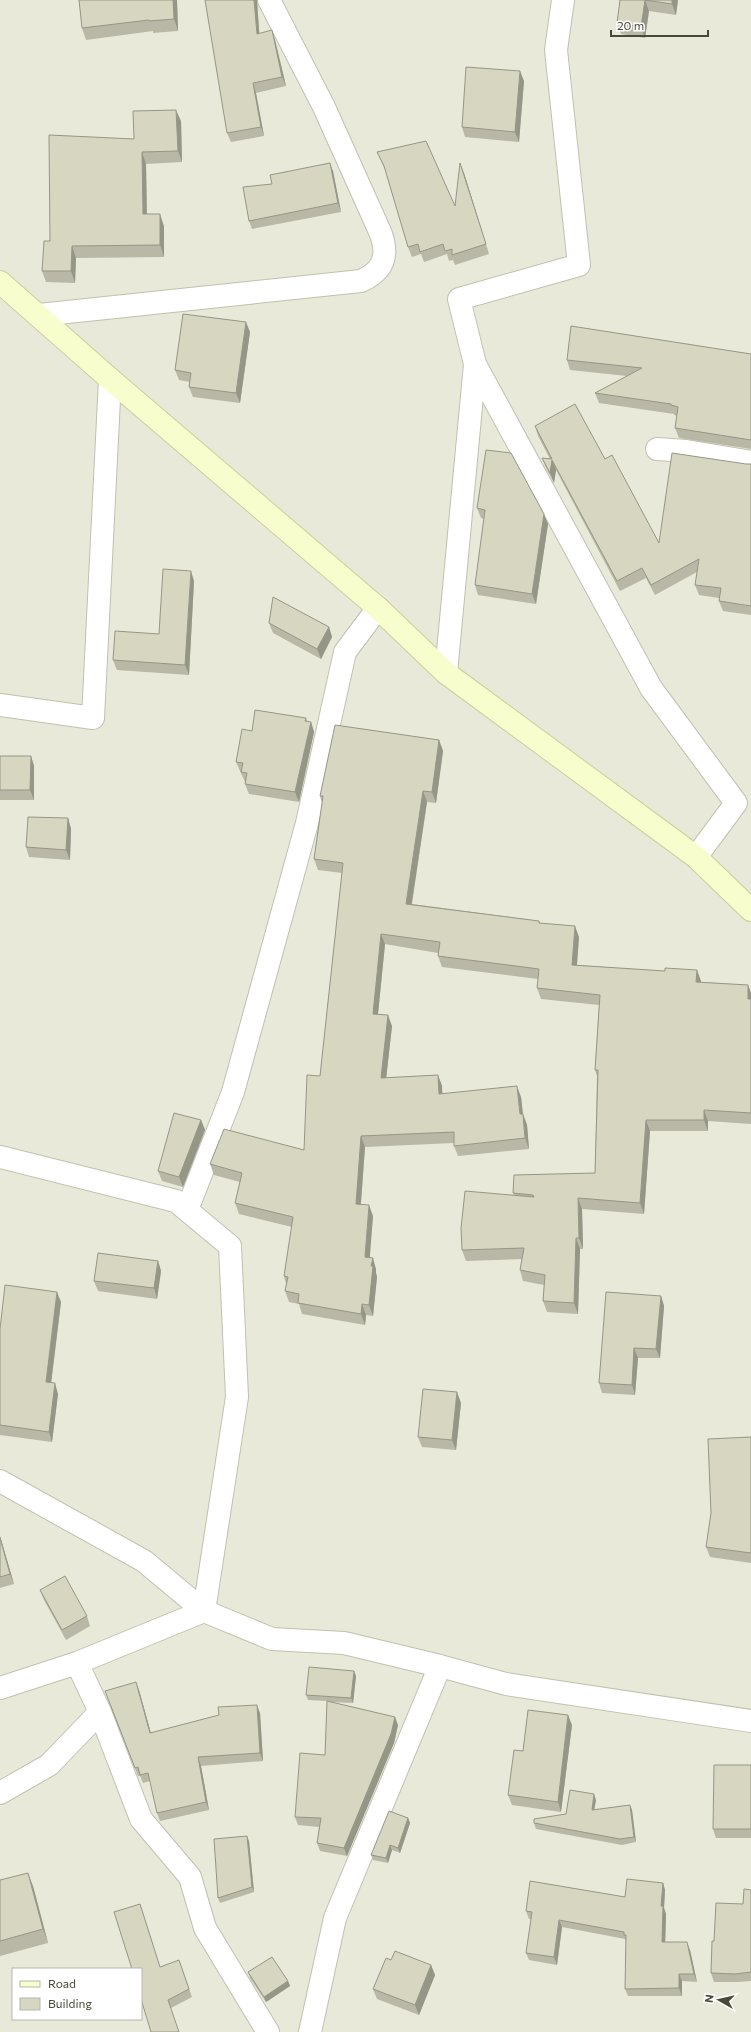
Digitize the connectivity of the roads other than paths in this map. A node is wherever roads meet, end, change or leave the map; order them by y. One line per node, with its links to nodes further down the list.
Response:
1 (269, 0): 4 (street)
2 (563, 0): 5 (street)
3 (0, 282): 4 (street)
4 (39, 315): 6 (street)
5 (475, 364): 10 (street); 12 (street)
6 (110, 379): 9 (street); 11 (street)
7 (657, 449): 8 (street)
8 (751, 462)
9 (378, 608): 10 (street); 15 (street)
10 (446, 673): 12 (street)
11 (0, 705)
12 (696, 857): 13 (street)
13 (751, 910)
14 (0, 1157): 15 (street)
15 (187, 1210): 17 (street)
16 (0, 1481): 17 (street)
17 (204, 1611): 18 (street); 19 (street)
18 (77, 1664): 20 (street); 21 (street)
19 (440, 1666): 22 (street); 25 (street)
20 (0, 1688)
21 (100, 1712): 23 (street); 24 (street)
22 (751, 1721)
23 (0, 1793)
24 (268, 2032)
25 (310, 2032)

